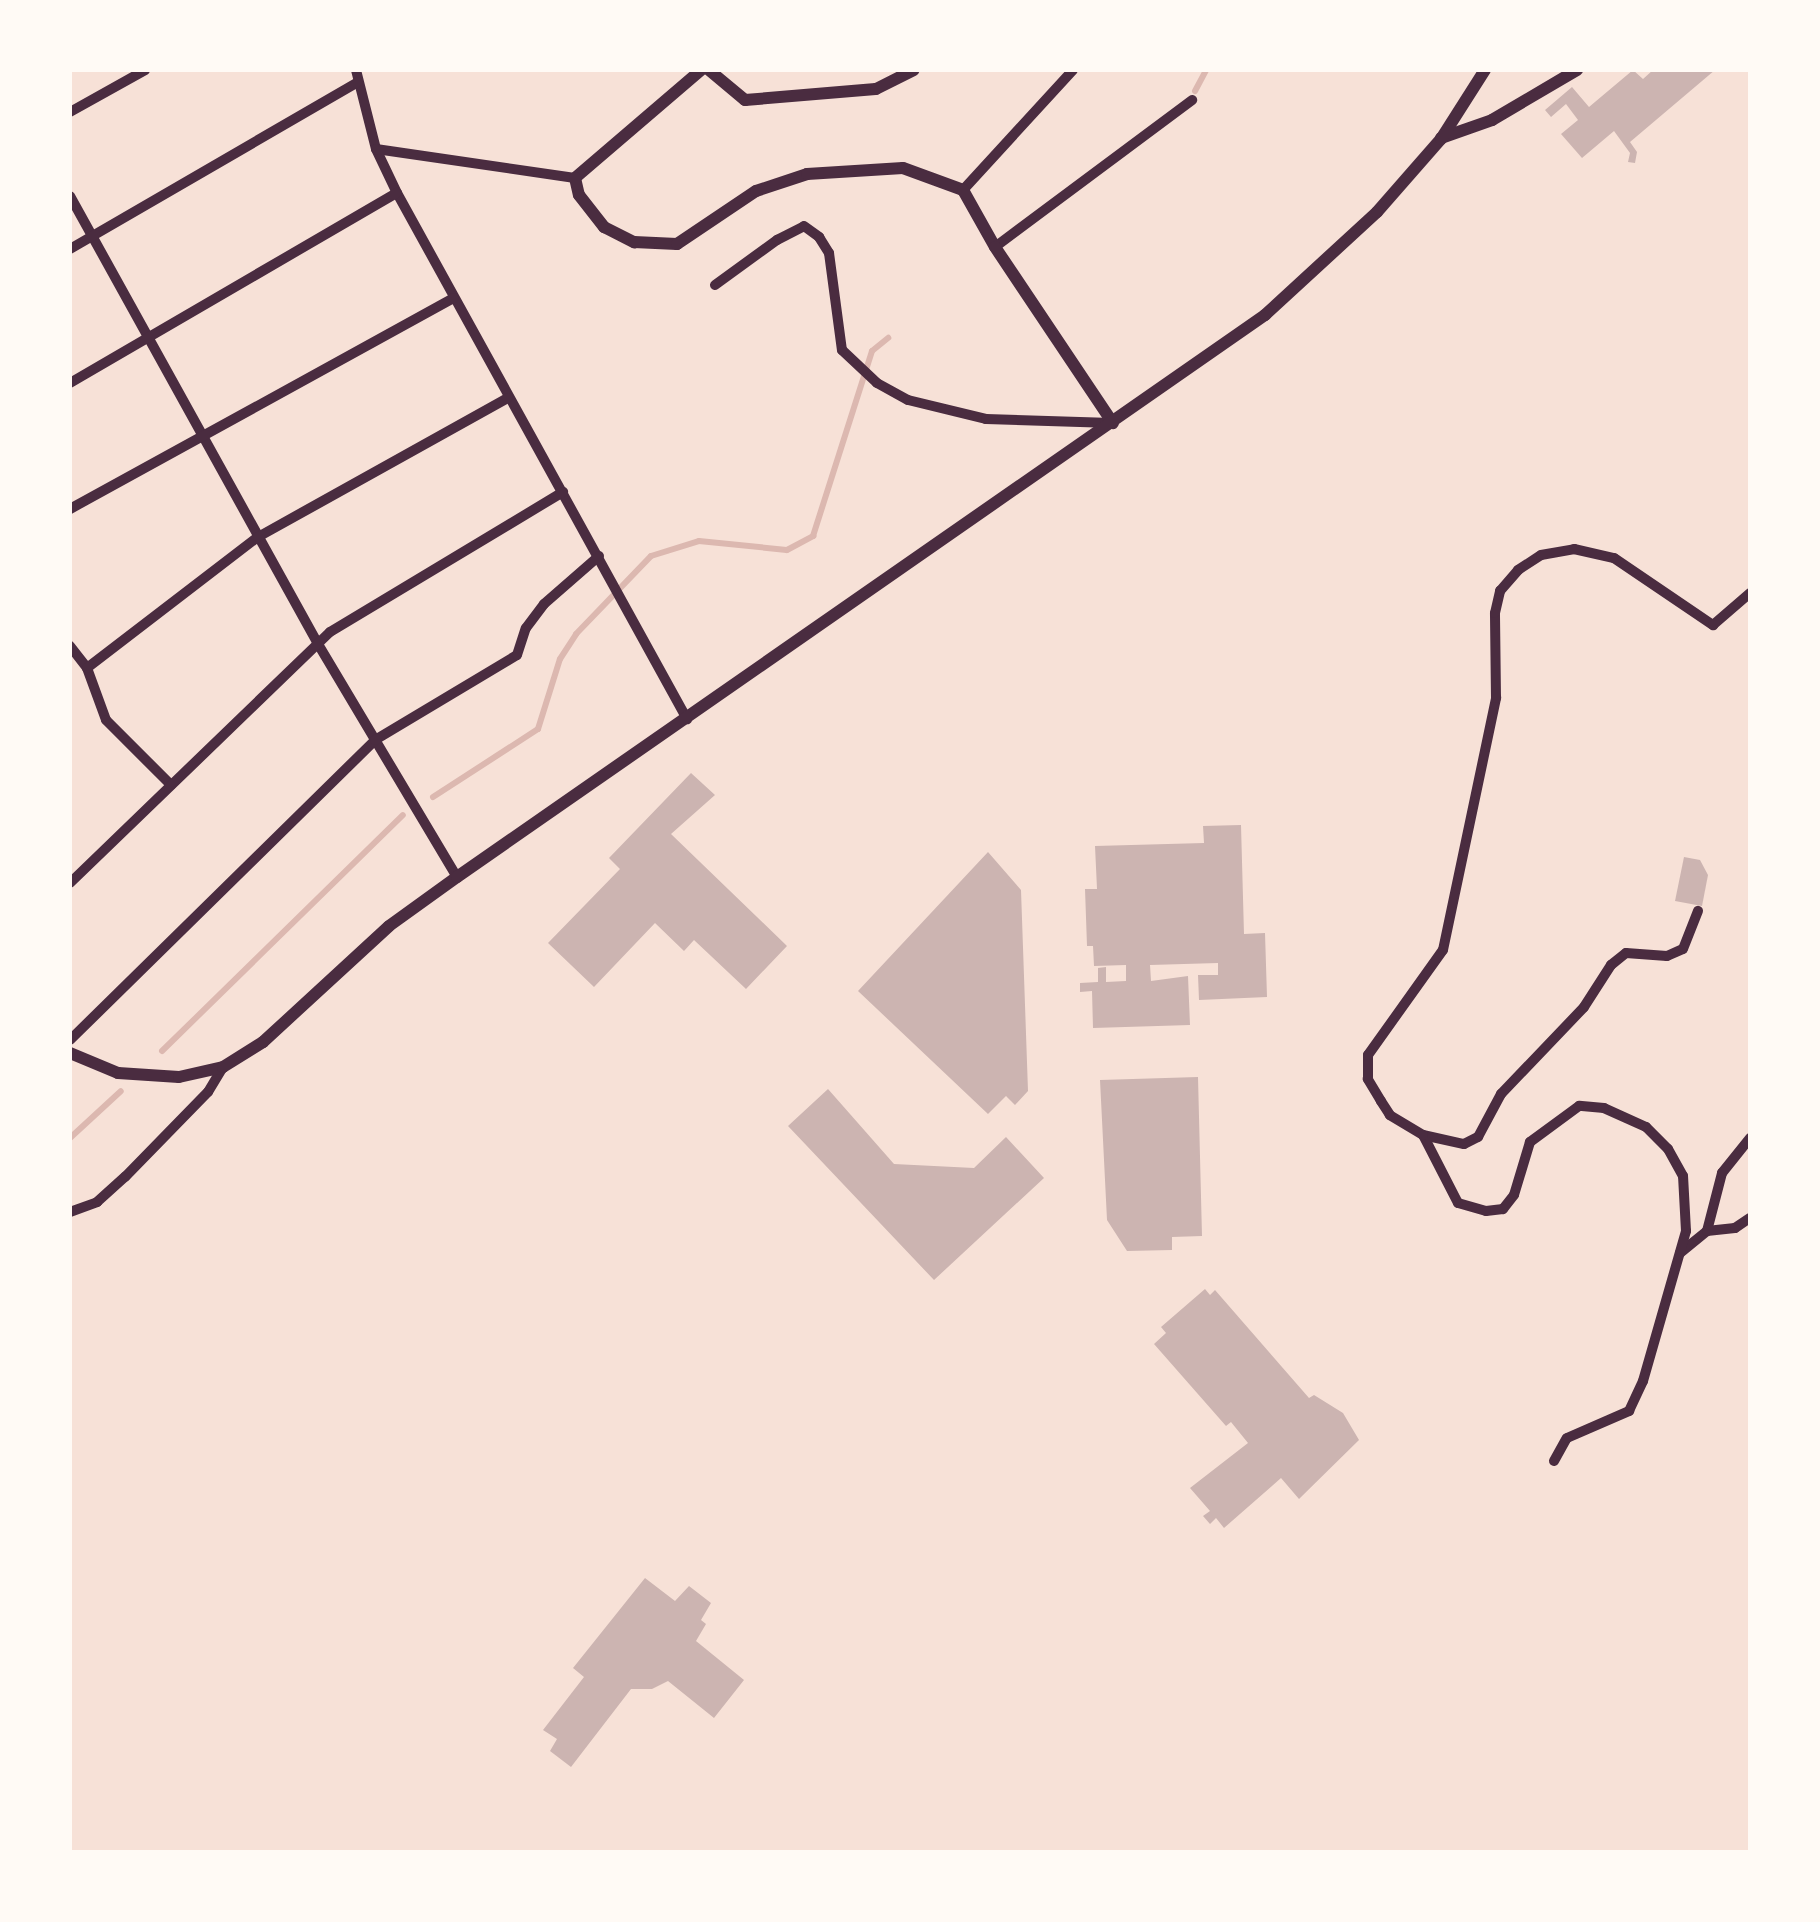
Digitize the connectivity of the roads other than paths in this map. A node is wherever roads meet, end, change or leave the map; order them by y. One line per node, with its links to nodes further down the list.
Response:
1 (145, 70): 10 (street)
2 (700, 70): 13 (street)
3 (709, 70): 4 (street)
4 (914, 70)
5 (1073, 70): 14 (street)
6 (1485, 70): 11 (street)
7 (1577, 70): 11 (street)
8 (357, 76): 12 (street); 17 (street)
9 (1192, 100): 18 (street)
10 (70, 112)
11 (1440, 139): 25 (street)
12 (376, 149): 13 (street); 15 (street)
13 (576, 178): 14 (street)
14 (963, 190): 18 (street)
15 (397, 193): 21 (street); 22 (street)
16 (70, 196): 17 (street)
17 (95, 235): 19 (street); 22 (street)
18 (995, 248): 25 (street)
19 (70, 249)
20 (715, 285): 25 (street)
21 (454, 298): 24 (street); 26 (street)
22 (151, 337): 23 (street); 26 (street)
23 (70, 382)
24 (508, 398): 27 (street); 29 (street)
25 (1112, 423): 35 (street)
26 (203, 434): 28 (street); 29 (street)
27 (563, 492): 30 (street); 32 (street)
28 (70, 509)
29 (258, 537): 32 (street); 34 (street)
30 (599, 556): 35 (street); 36 (street)
31 (1750, 592): 44 (street)
32 (318, 644): 36 (street); 37 (street)
33 (70, 646): 34 (street)
34 (88, 668): 37 (street)
35 (687, 718): 38 (street)
36 (376, 740): 38 (street); 41 (street)
37 (171, 785): 39 (street)
38 (457, 877): 43 (street)
39 (70, 883)
40 (1698, 912): 44 (street)
41 (70, 1040)
42 (70, 1053): 43 (street)
43 (223, 1067): 46 (street)
44 (1423, 1135): 49 (street)
45 (1750, 1138): 48 (street)
46 (70, 1212)
47 (1750, 1218): 48 (street)
48 (1707, 1231): 49 (street)
49 (1679, 1253): 50 (street)
50 (1554, 1461)

